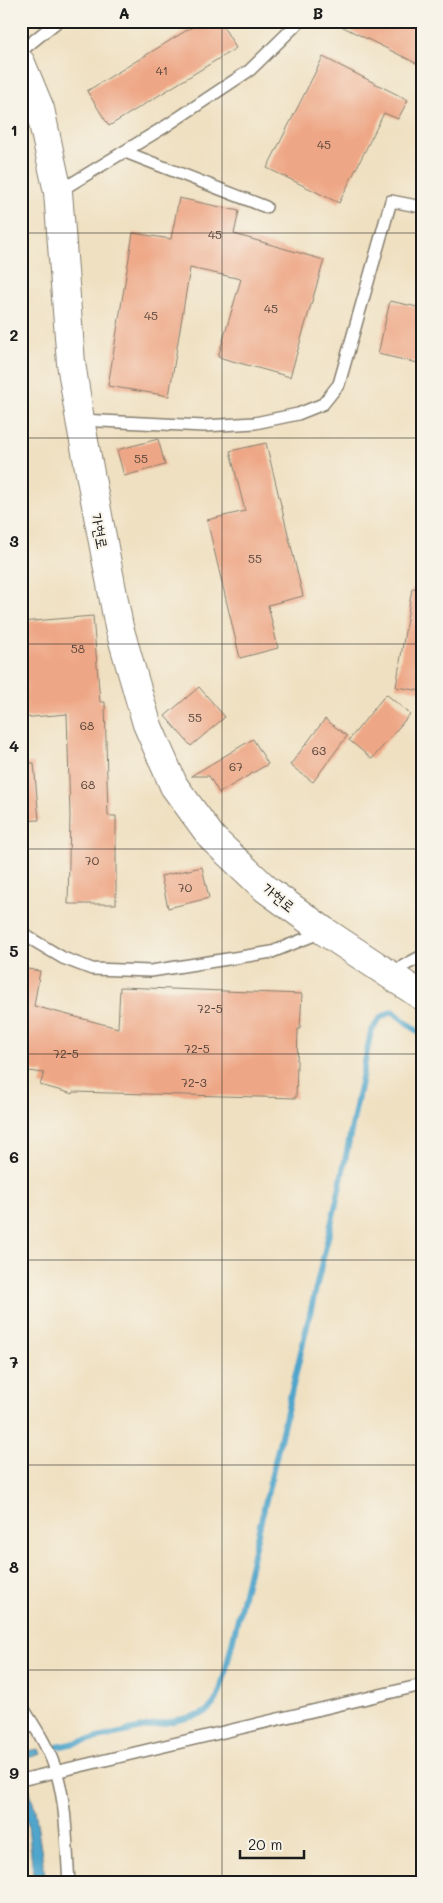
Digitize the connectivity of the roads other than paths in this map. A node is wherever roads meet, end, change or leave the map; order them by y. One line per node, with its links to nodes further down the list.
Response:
1 (58, 21): 3 (lane)
2 (299, 22): 5 (lane)
3 (21, 50)
4 (21, 63): 6 (street, 가현로)
5 (125, 152): 6 (lane); 7 (lane)
6 (58, 192): 9 (street, 가현로)
7 (266, 207)
8 (422, 207): 9 (lane)
9 (80, 420): 10 (street, 가현로)
10 (324, 932): 11 (lane); 13 (street, 가현로)
11 (21, 933)
12 (422, 956): 13 (lane)
13 (388, 974): 14 (street, 가현로)
14 (422, 996)
15 (422, 1685): 17 (lane)
16 (21, 1705): 17 (lane)
17 (57, 1772): 18 (lane); 21 (lane)
18 (21, 1780)
19 (21, 1876): 20 (lane)
20 (22, 1882)
21 (69, 1882)

